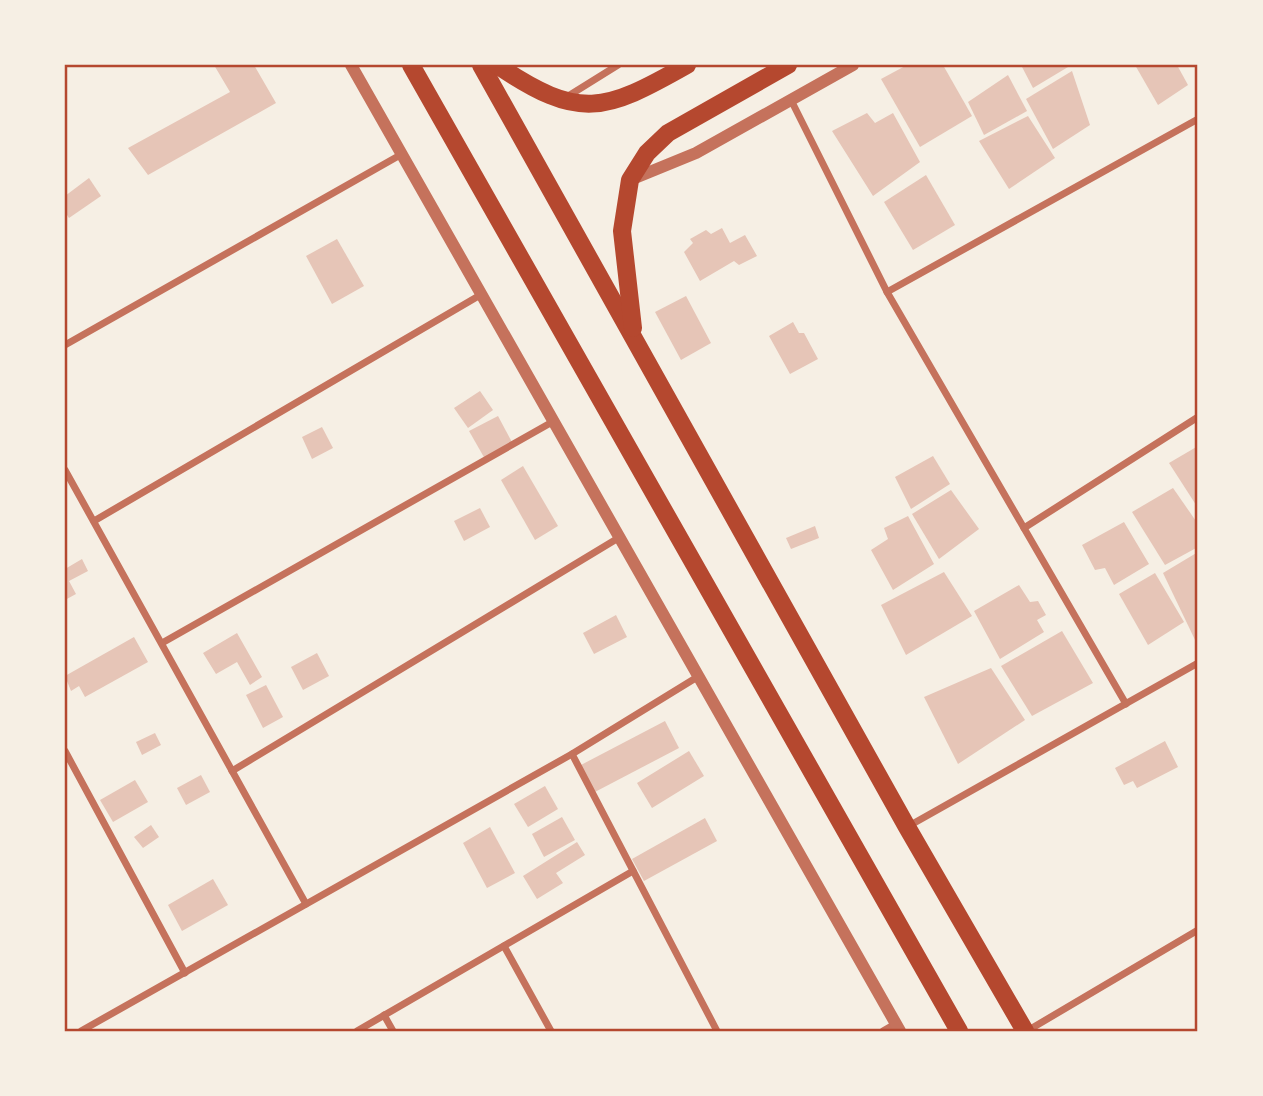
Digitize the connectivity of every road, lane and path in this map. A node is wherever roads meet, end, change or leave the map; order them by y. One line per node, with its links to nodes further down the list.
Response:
1 (351, 65): 12 (street)
2 (411, 65): 45 (main road)
3 (481, 65): 16 (main road)
4 (496, 65): 9 (main road)
5 (618, 65): 9 (street)
6 (687, 65): 9 (main road)
7 (788, 65): 13 (main road)
8 (853, 65): 10 (street)
9 (561, 100)
10 (791, 100): 13 (street); 14 (street)
11 (1198, 119): 14 (street)
12 (402, 154): 15 (street); 17 (street)
13 (630, 180): 16 (main road)
14 (887, 292): 22 (street)
15 (482, 294): 19 (street); 21 (street)
16 (634, 335): 31 (main road)
17 (65, 345)
18 (1198, 417): 22 (street)
19 (554, 421): 23 (street); 24 (street)
20 (65, 470): 21 (street)
21 (94, 521): 24 (street)
22 (1024, 528): 27 (street)
23 (620, 537): 26 (street); 30 (street)
24 (162, 643): 30 (street)
25 (1198, 663): 27 (street)
26 (699, 676): 29 (street); 38 (street)
27 (1126, 704): 31 (street)
28 (65, 751): 36 (street)
29 (572, 754): 32 (street); 33 (street)
30 (232, 771): 33 (street)
31 (907, 827): 46 (main road)
32 (633, 871): 35 (street); 43 (street)
33 (306, 904): 36 (street)
34 (1198, 930): 46 (street)
35 (504, 946): 37 (street); 42 (street)
36 (185, 973): 39 (street)
37 (384, 1015): 40 (street); 41 (street)
38 (897, 1028): 44 (street)
39 (84, 1031)
40 (357, 1031)
41 (393, 1031)
42 (551, 1031)
43 (717, 1031)
44 (883, 1031)
45 (959, 1031)
46 (1026, 1031)

